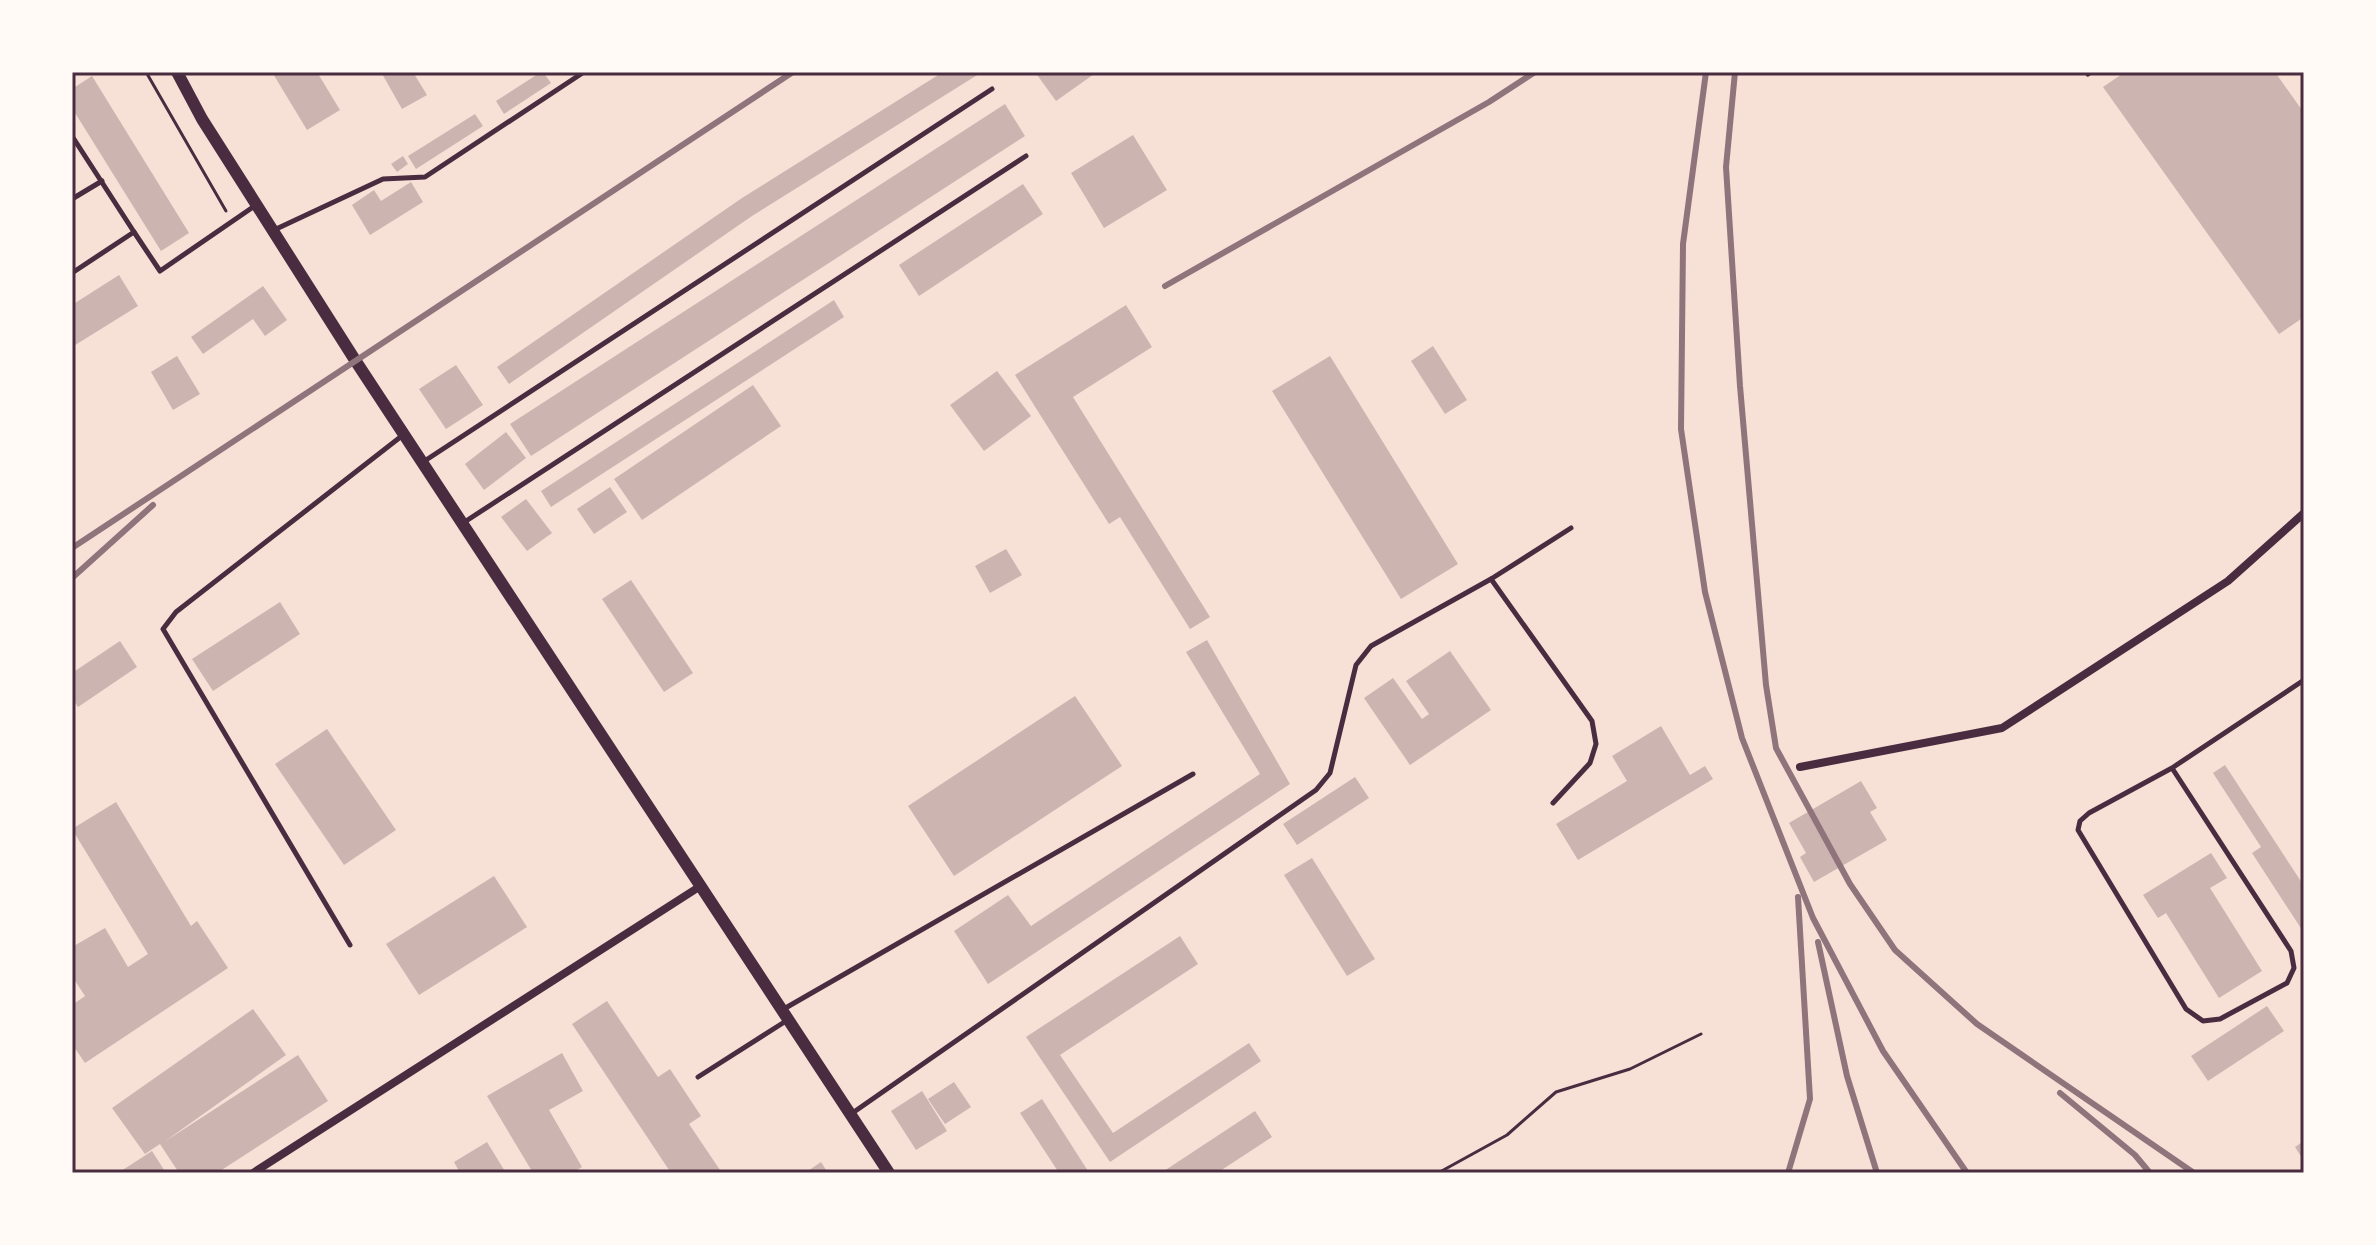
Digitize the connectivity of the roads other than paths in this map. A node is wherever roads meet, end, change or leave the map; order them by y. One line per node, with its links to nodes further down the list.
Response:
1 (177, 72): 8 (main road)
2 (584, 72): 9 (lane)
3 (992, 89): 13 (lane)
4 (72, 136): 6 (lane)
5 (1026, 156): 15 (lane)
6 (102, 181): 7 (lane); 10 (lane)
7 (72, 199)
8 (257, 205): 9 (main road); 10 (lane)
9 (273, 230): 12 (main road)
10 (134, 232): 11 (lane)
11 (72, 273)
12 (404, 434): 13 (main road); 24 (lane)
13 (422, 463): 15 (main road)
14 (2304, 513): 19 (street)
15 (462, 523): 23 (main road)
16 (1571, 528): 17 (lane)
17 (1491, 579): 22 (lane); 27 (lane)
18 (2304, 680): 20 (lane)
19 (1800, 767)
20 (2172, 768): 20 (lane)
21 (1193, 774): 25 (lane)
22 (1553, 803)
23 (699, 887): 25 (main road); 28 (street)
24 (350, 945)
25 (784, 1015): 26 (lane); 27 (main road)
26 (698, 1077)
27 (850, 1114): 29 (main road)
28 (253, 1173)
29 (889, 1173)

